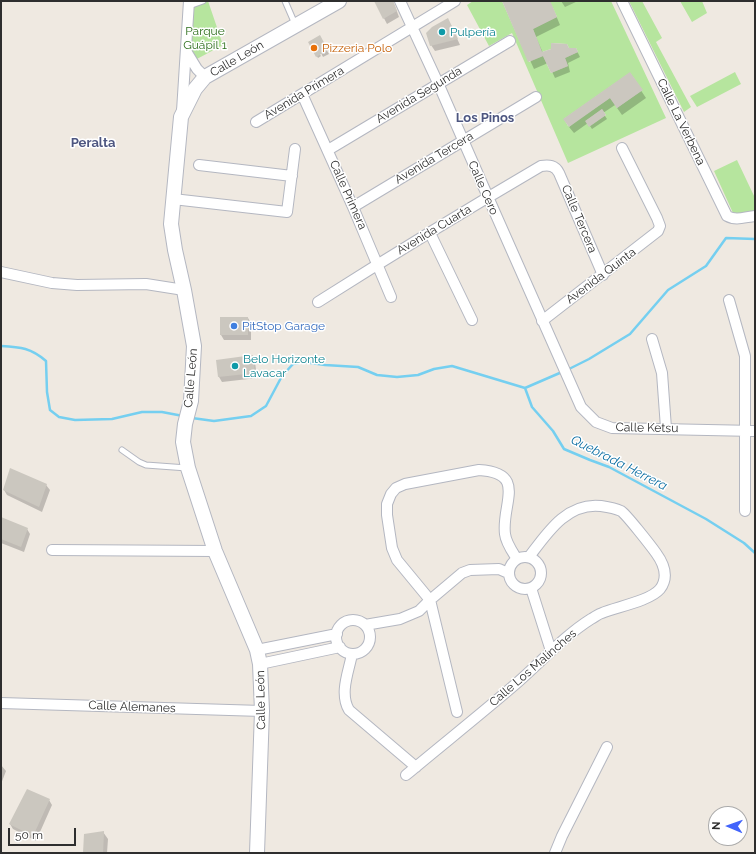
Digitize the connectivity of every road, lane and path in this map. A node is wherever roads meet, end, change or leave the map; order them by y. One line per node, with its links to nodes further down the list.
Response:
1 (203, 1): 7 (lane)
2 (285, 1): 8 (lane)
3 (339, 1): 8 (main road, Calle León)
4 (400, 1): 9 (street, Calle Cero)
5 (455, 1): 9 (street, Avenida Primera)
6 (622, 1): 28 (street, Calle La Verbena)
7 (189, 4): 11 (street)
8 (296, 25): 12 (main road, Calle León)
9 (412, 27): 13 (street, Calle Cero); 14 (street, Avenida Primera)
10 (510, 41): 13 (street, Avenida Segunda)
11 (186, 51): 12 (street); 16 (street)
12 (205, 77): 16 (main road, Calle León)
13 (438, 83): 18 (street, Calle Cero); 21 (street, Avenida Segunda)
14 (302, 94): 17 (street, Avenida Primera); 21 (street, Calle Primera)
15 (536, 97): 18 (street, Avenida Tercera)
16 (181, 117): 26 (main road, Calle León)
17 (256, 122)
18 (463, 141): 25 (street, Calle Cero); 27 (street, Avenida Tercera)
19 (622, 148): 32 (street, Avenida Quinta)
20 (295, 149): 24 (street)
21 (328, 150): 27 (street, Calle Primera)
22 (199, 164): 24 (street)
23 (552, 166): 25 (street, Avenida Cuarta); 32 (street, Calle Tercera)
24 (292, 176): 26 (street)
25 (488, 197): 29 (street, Avenida Cuarta); 38 (street, Calle Cero)
26 (173, 198): 33 (main road, Calle León)
27 (353, 207): 30 (street, Calle Primera)
28 (755, 216)
29 (430, 233): 30 (street, Avenida Cuarta); 37 (street)
30 (377, 264): 34 (street, Calle Primera); 36 (street, Avenida Cuarta)
31 (1, 272): 33 (street)
32 (603, 275): 38 (street, Avenida Quinta)
33 (184, 290): 44 (main road, Calle León)
34 (390, 296)
35 (729, 300): 42 (street)
36 (318, 302)
37 (472, 320)
38 (542, 321): 40 (street, Calle Cero)
39 (652, 339): 41 (street)
40 (567, 375): 41 (street, Calle Ketsu)
41 (666, 428): 42 (street, Calle Ketsu)
42 (750, 430): 45 (street)
43 (122, 450): 44 (lane)
44 (188, 468): 47 (main road, Calle León)
45 (745, 511)
46 (52, 550): 47 (street)
47 (216, 550): 56 (main road, Calle León)
48 (529, 557): 49 (street); 51 (street); 57 (street, Calle Los Malinches)
49 (517, 559): 50 (street); 52 (street)
50 (508, 573): 51 (street); 52 (street)
51 (531, 588): 57 (street)
52 (430, 600): 53 (street); 62 (street)
53 (365, 625): 54 (street); 58 (street)
54 (337, 634): 55 (street); 56 (street)
55 (340, 647): 58 (street); 59 (street)
56 (256, 650): 59 (main road, Calle León)
57 (551, 651): 64 (street, Calle Los Malinches)
58 (352, 654): 64 (street)
59 (260, 664): 61 (main road, Calle León)
60 (1, 703): 61 (street, Calle Alemanes)
61 (262, 711): 66 (main road, Calle León)
62 (457, 712)
63 (607, 747): 67 (street)
64 (416, 767): 65 (street, Calle Los Malinches)
65 (406, 775)
66 (257, 853)
67 (555, 853)

